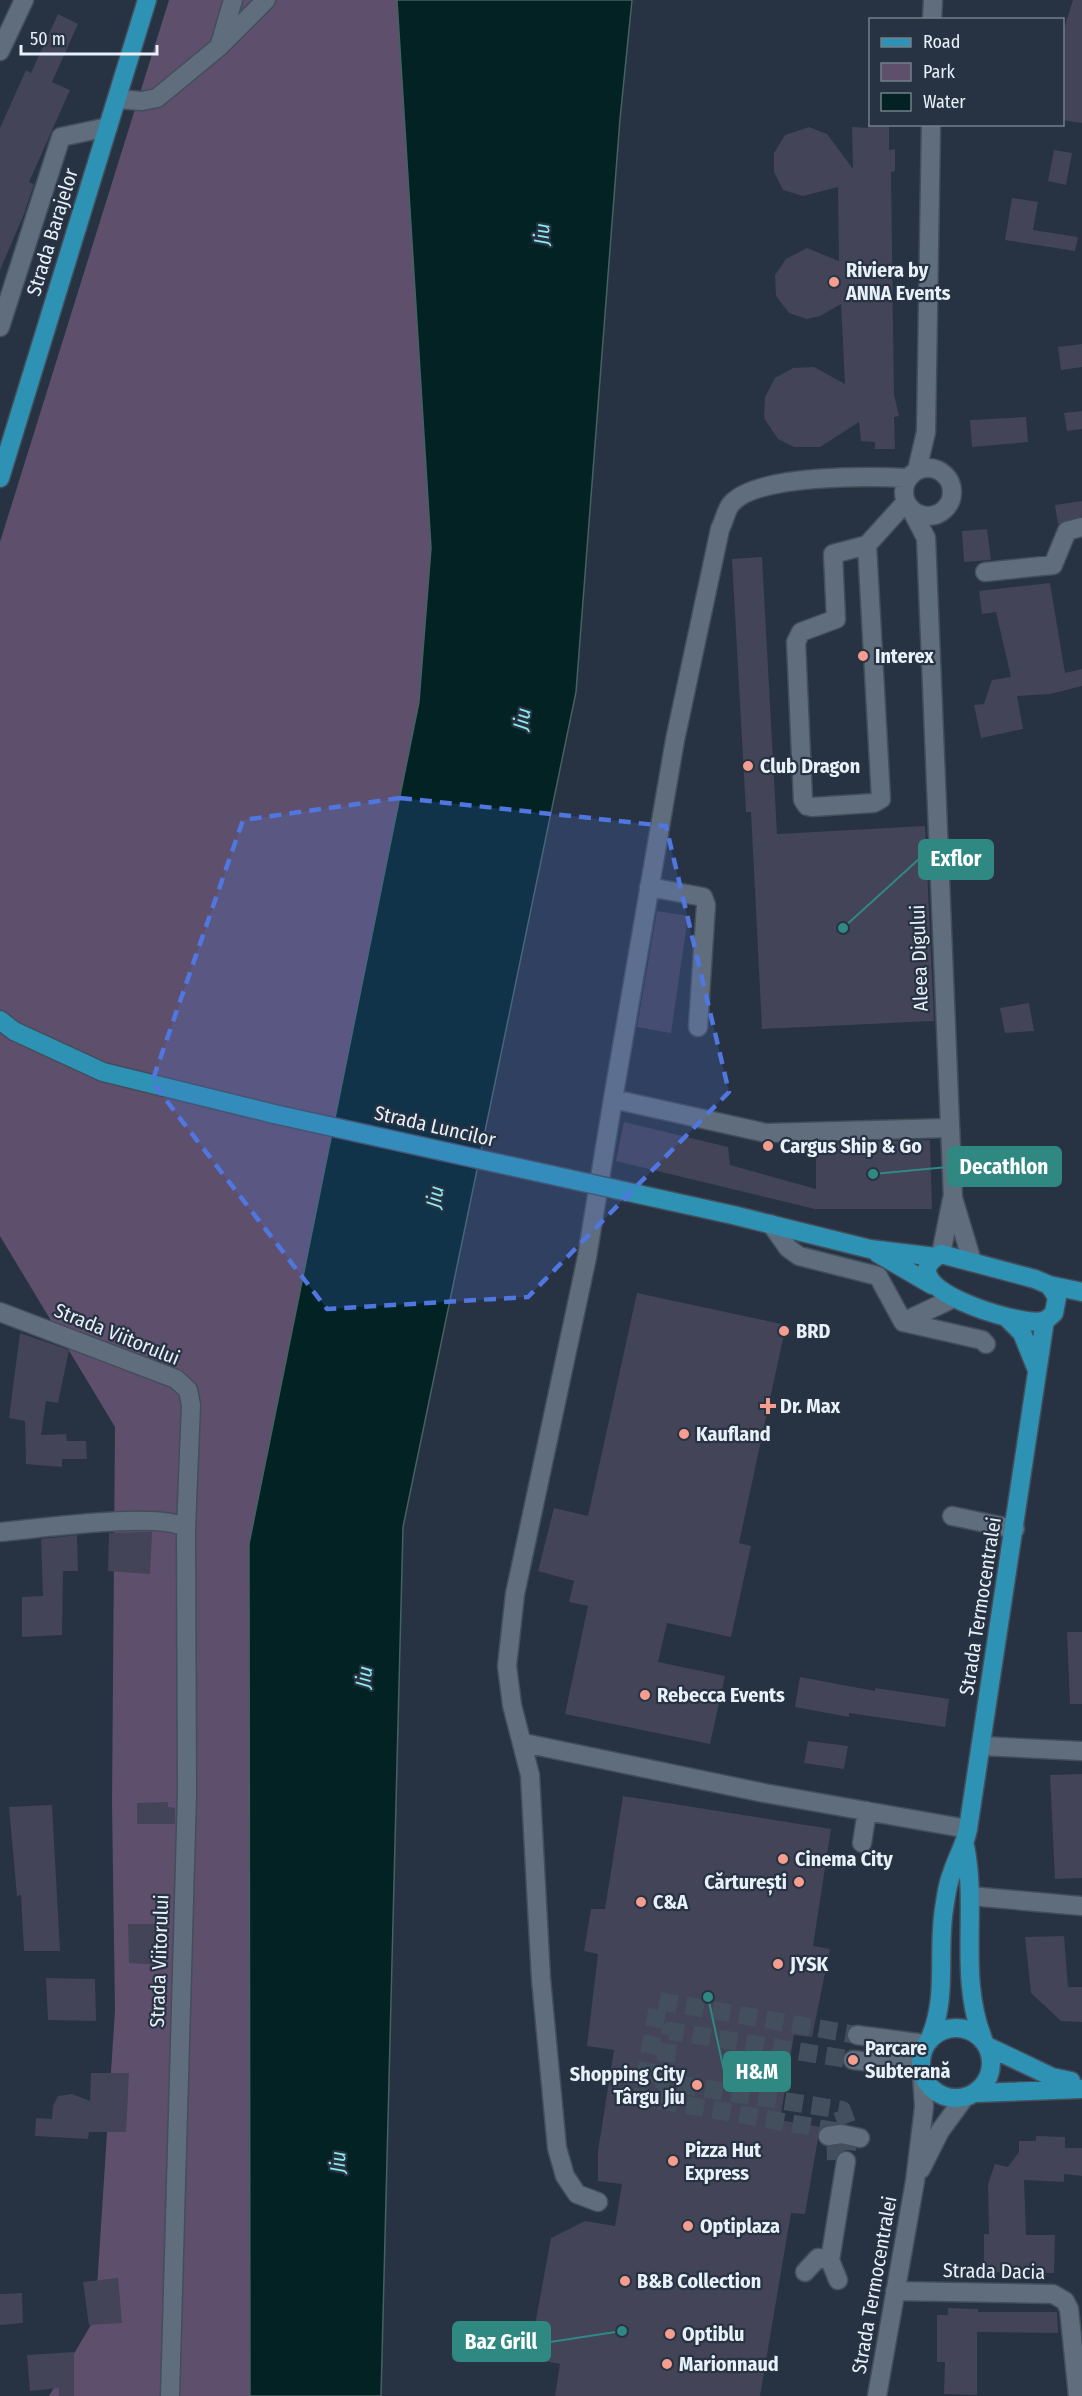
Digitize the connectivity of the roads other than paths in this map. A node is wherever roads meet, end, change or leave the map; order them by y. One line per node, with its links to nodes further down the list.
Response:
1 (24, 0): 8 (street)
2 (147, 0): 9 (main road, Strada Barajelor)
3 (233, 0): 7 (street)
4 (266, 0): 7 (street)
5 (933, 0): 6 (street)
6 (932, 18)
7 (220, 46): 9 (street)
8 (0, 51)
9 (117, 99): 11 (main road, Strada Barajelor)
10 (931, 126): 13 (street)
11 (108, 127): 12 (street); 15 (main road, Strada Barajelor)
12 (0, 325)
13 (926, 432): 14 (street); 16 (street)
14 (942, 472): 16 (street); 17 (street)
15 (0, 477)
16 (909, 491): 17 (street); 19 (street, Aleea Digului); 20 (street); 22 (street)
17 (948, 507): 19 (street)
18 (1082, 527): 21 (street)
19 (926, 538): 26 (street, Aleea Digului)
20 (867, 545): 20 (street)
21 (985, 572)
22 (649, 887): 24 (street); 25 (street)
23 (0, 1020): 28 (main road, Strada Luncilor, bridge)
24 (698, 1027)
25 (613, 1099): 26 (street); 47 (street)
26 (948, 1128): 27 (street, Aleea Digului)
27 (952, 1197): 30 (street, Aleea Digului); 31 (street, Aleea Digului)
28 (771, 1224): 29 (main road, Strada Luncilor); 40 (street)
29 (870, 1249): 30 (main road, Strada Luncilor); 32 (main road, Strada Luncilor)
30 (939, 1256): 31 (main road, Strada Luncilor); 32 (main road)
31 (972, 1261): 33 (main road, Strada Luncilor)
32 (932, 1285): 35 (main road, Strada Luncilor)
33 (1049, 1286): 34 (main road); 38 (main road)
34 (1082, 1292)
35 (954, 1298): 39 (main road, Strada Luncilor); 40 (street)
36 (1082, 1303): 38 (main road)
37 (0, 1312): 44 (street, Strada Viitorului)
38 (1051, 1314): 39 (main road, Strada Luncilor); 42 (main road, Strada Termocentralei)
39 (1005, 1316): 42 (main road)
40 (903, 1322): 41 (street)
41 (986, 1344)
42 (1038, 1372): 45 (main road, Strada Termocentralei)
43 (952, 1516): 45 (street)
44 (186, 1528): 46 (street); 72 (street, Strada Viitorului)
45 (1015, 1529): 48 (main road, Strada Termocentralei)
46 (0, 1532)
47 (524, 1743): 50 (street); 67 (street)
48 (981, 1746): 49 (street); 51 (main road, Strada Termocentralei)
49 (1082, 1751)
50 (867, 1811): 51 (street); 52 (street)
51 (967, 1838): 53 (main road, Strada Termocentralei); 56 (main road, Strada Termocentralei)
52 (862, 1844)
53 (970, 1896): 54 (street); 57 (main road, Strada Termocentralei)
54 (1082, 1906)
55 (857, 2035): 56 (street)
56 (928, 2041): 57 (main road); 59 (main road)
57 (985, 2042): 60 (main road); 62 (main road)
58 (853, 2060): 59 (street)
59 (921, 2071): 62 (main road); 66 (street, Strada Termocentralei)
60 (1082, 2084)
61 (1082, 2089): 62 (main road)
62 (970, 2095): 66 (street, Strada Termocentralei)
63 (828, 2136): 64 (street)
64 (860, 2138)
65 (841, 2160): 68 (street)
66 (915, 2181): 71 (street, Strada Termocentralei)
67 (598, 2202)
68 (824, 2259): 69 (street); 70 (street)
69 (805, 2272)
70 (838, 2280)
71 (895, 2291): 73 (street, Strada Termocentralei); 74 (street, Strada Dacia)
72 (170, 2396)
73 (878, 2396)
74 (1078, 2396)

